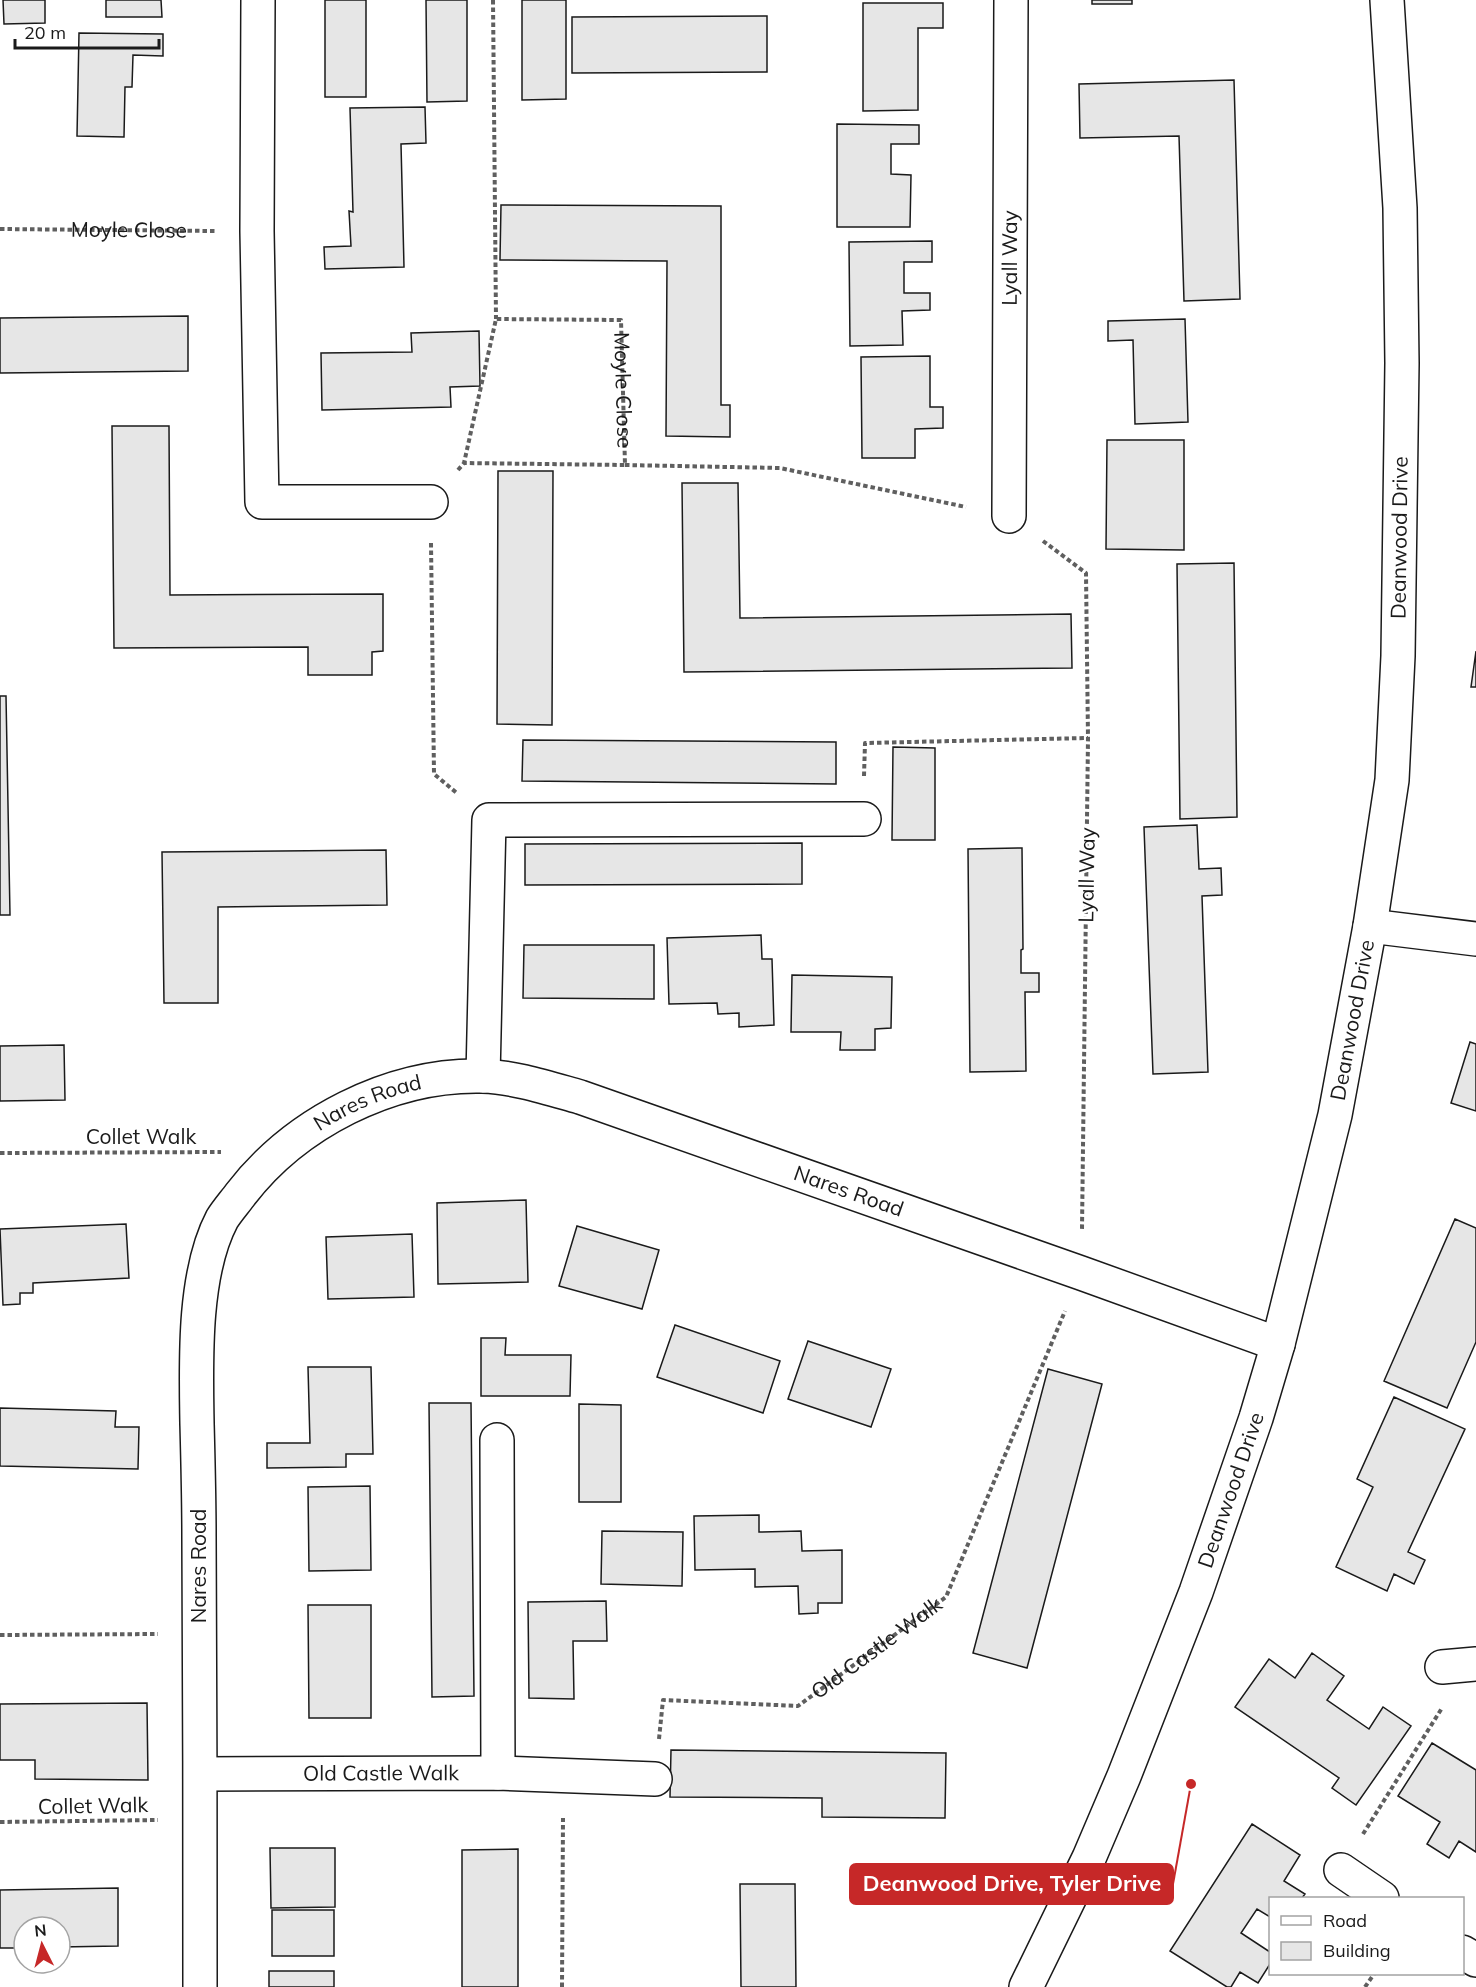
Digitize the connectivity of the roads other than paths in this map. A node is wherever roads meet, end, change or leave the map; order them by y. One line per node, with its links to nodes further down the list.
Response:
1 (258, 0): 4 (street)
2 (1011, 0): 5 (street, Lyall Way)
3 (1387, 0): 7 (street, Deanwood Drive)
4 (431, 502)
5 (1009, 516)
6 (864, 819): 9 (street)
7 (1370, 926): 8 (street); 10 (street, Deanwood Drive)
8 (1476, 939)
9 (483, 1076): 10 (street, Nares Road); 15 (street, Nares Road)
10 (1278, 1344): 20 (street, Deanwood Drive)
11 (497, 1440): 14 (street)
12 (1476, 1664): 13 (street)
13 (1442, 1667)
14 (498, 1773): 15 (street, Old Castle Walk); 16 (street, Old Castle Walk)
15 (201, 1774): 19 (street, Nares Road)
16 (655, 1779)
17 (1341, 1870): 18 (street)
18 (1379, 1897)
19 (200, 1987)
20 (1026, 1987)

